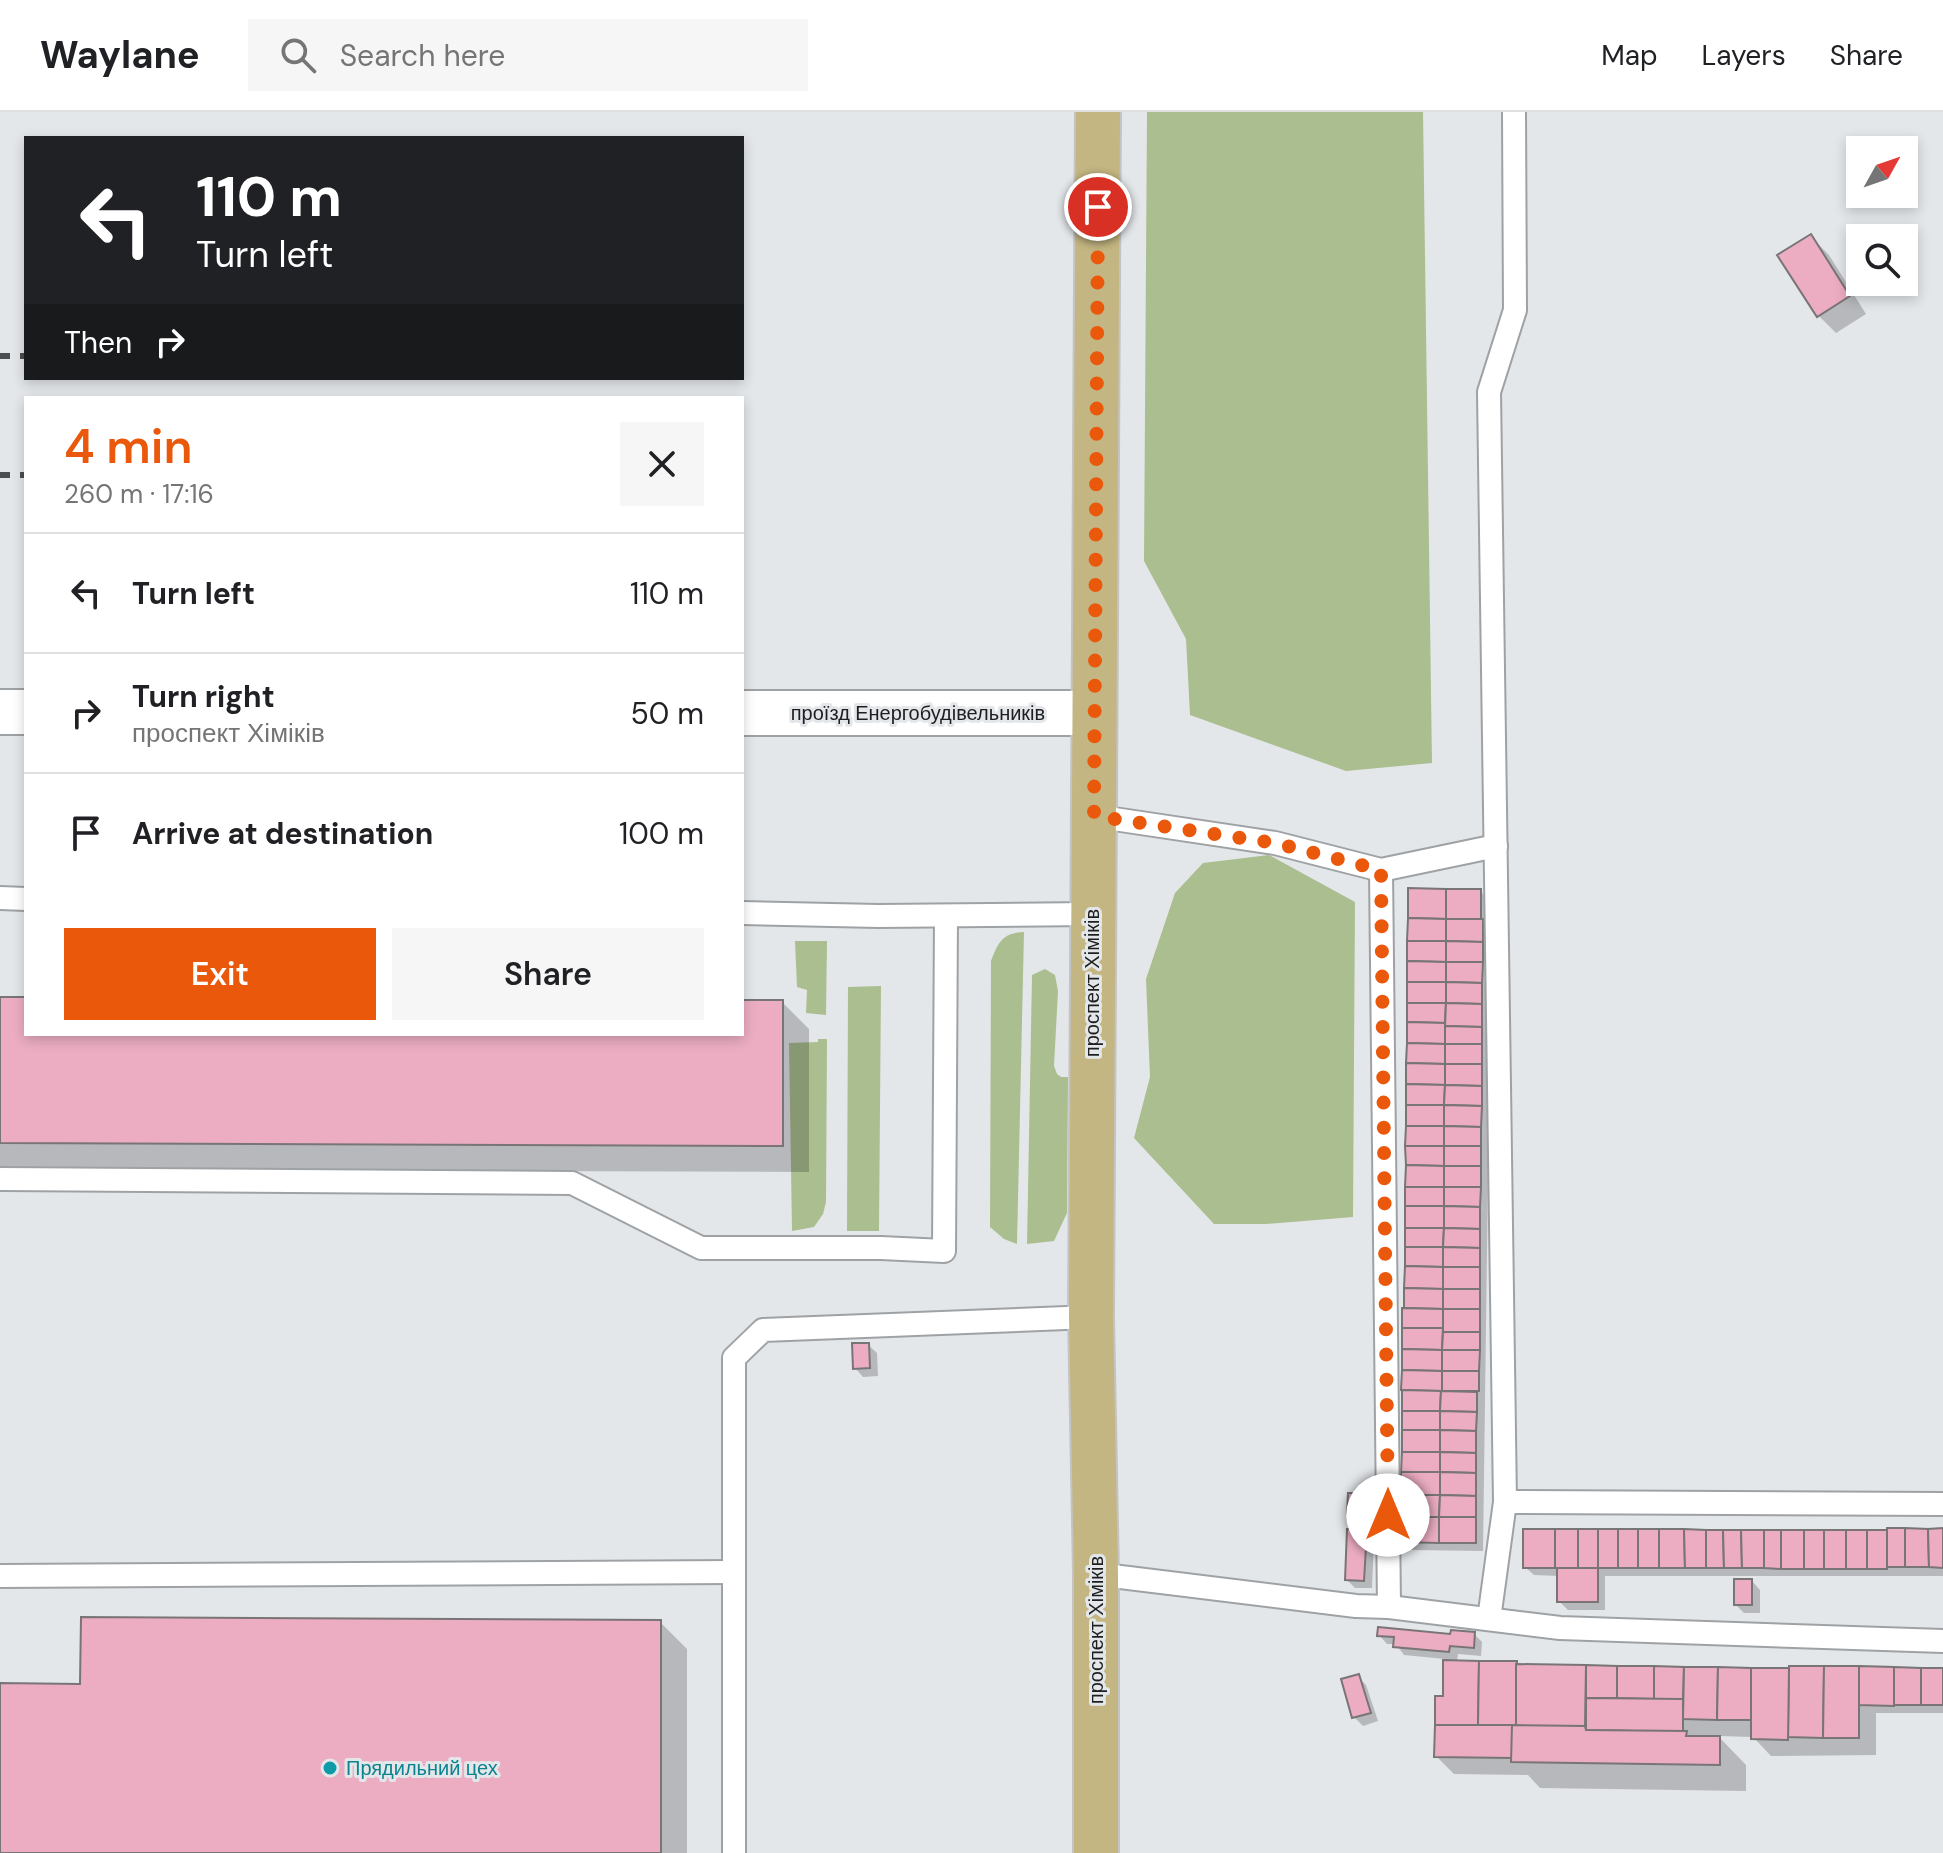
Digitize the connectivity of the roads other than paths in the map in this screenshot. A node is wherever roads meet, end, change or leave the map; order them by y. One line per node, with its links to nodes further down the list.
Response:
1 (1098, 112): 6 (main road, проспект Хіміків)
2 (1514, 112): 8 (lane)
3 (0, 712): 4 (street)
4 (24, 712)
5 (744, 713): 6 (street, проїзд Енергобудівельників)
6 (1094, 713): 7 (main road, проспект Хіміків)
7 (1094, 816): 9 (lane); 13 (main road, проспект Хіміків)
8 (1496, 846): 9 (lane); 17 (lane)
9 (1381, 870): 22 (lane)
10 (0, 898): 11 (lane)
11 (24, 899)
12 (744, 913): 14 (lane)
13 (1092, 914): 14 (lane); 16 (main road, проспект Хіміків)
14 (946, 916): 15 (lane)
15 (0, 1179)
16 (1091, 1317): 19 (lane); 20 (main road, проспект Хіміків)
17 (1505, 1502): 18 (lane); 23 (lane)
18 (1943, 1504)
19 (734, 1572): 21 (lane); 25 (lane)
20 (1096, 1574): 22 (lane); 26 (main road, проспект Хіміків)
21 (0, 1576)
22 (1389, 1607): 23 (lane)
23 (1489, 1619): 24 (lane)
24 (1943, 1641)
25 (734, 1853)
26 (1096, 1853)

